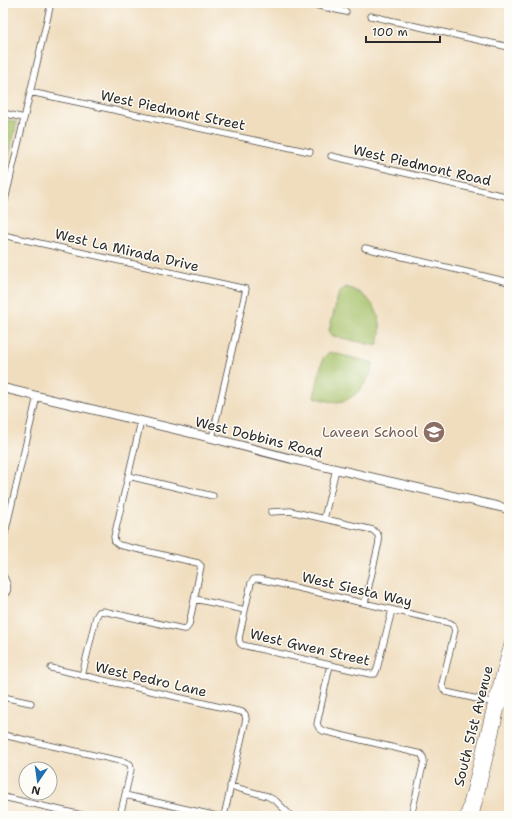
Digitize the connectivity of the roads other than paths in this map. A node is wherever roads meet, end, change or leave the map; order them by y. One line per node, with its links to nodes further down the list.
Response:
1 (51, 3): 6 (street)
2 (306, 3): 3 (street)
3 (346, 12)
4 (371, 16): 5 (street)
5 (509, 47)
6 (30, 92): 8 (street); 9 (street, West Piedmont Street)
7 (3, 113): 8 (street)
8 (24, 118): 12 (street)
9 (310, 152)
10 (331, 156): 11 (street, West Piedmont Road)
11 (509, 197)
12 (3, 209)
13 (3, 235): 19 (street, West La Mirada Drive)
14 (365, 248): 15 (street)
15 (509, 282)
16 (3, 388): 17 (main road, West Dobbins Road)
17 (37, 396): 18 (main road, West Dobbins Road); 26 (street)
18 (141, 421): 19 (main road, West Dobbins Road); 21 (street)
19 (212, 438): 20 (main road, West Dobbins Road)
20 (336, 469): 23 (main road, West Dobbins Road); 25 (street)
21 (128, 476): 22 (street); 29 (street)
22 (213, 496)
23 (509, 509)
24 (271, 512): 25 (street)
25 (324, 519): 30 (street)
26 (3, 542)
27 (3, 575): 28 (street)
28 (3, 596)
29 (195, 599): 31 (street); 36 (street)
30 (364, 603): 31 (street, West Siesta Way); 32 (street, West Siesta Way)
31 (245, 610): 34 (street, West Gwen Street)
32 (392, 610): 34 (street, West Gwen Street); 40 (street, West Siesta Way)
33 (509, 644): 40 (main road, South 51st Avenue)
34 (330, 665): 50 (street)
35 (52, 668): 36 (street, West Pedro Lane)
36 (82, 676): 42 (street, West Pedro Lane)
37 (509, 676): 40 (main road, South 51st Avenue)
38 (3, 697): 39 (street)
39 (31, 704)
40 (501, 704): 51 (main road, South 51st Avenue); 52 (main road, South 51st Avenue)
41 (3, 735): 43 (street)
42 (230, 786): 48 (street); 49 (street)
43 (125, 795): 46 (street); 47 (street)
44 (3, 797): 45 (street)
45 (86, 816)
46 (120, 816)
47 (217, 816)
48 (224, 816)
49 (291, 816)
50 (411, 816)
51 (465, 816)
52 (474, 816)

